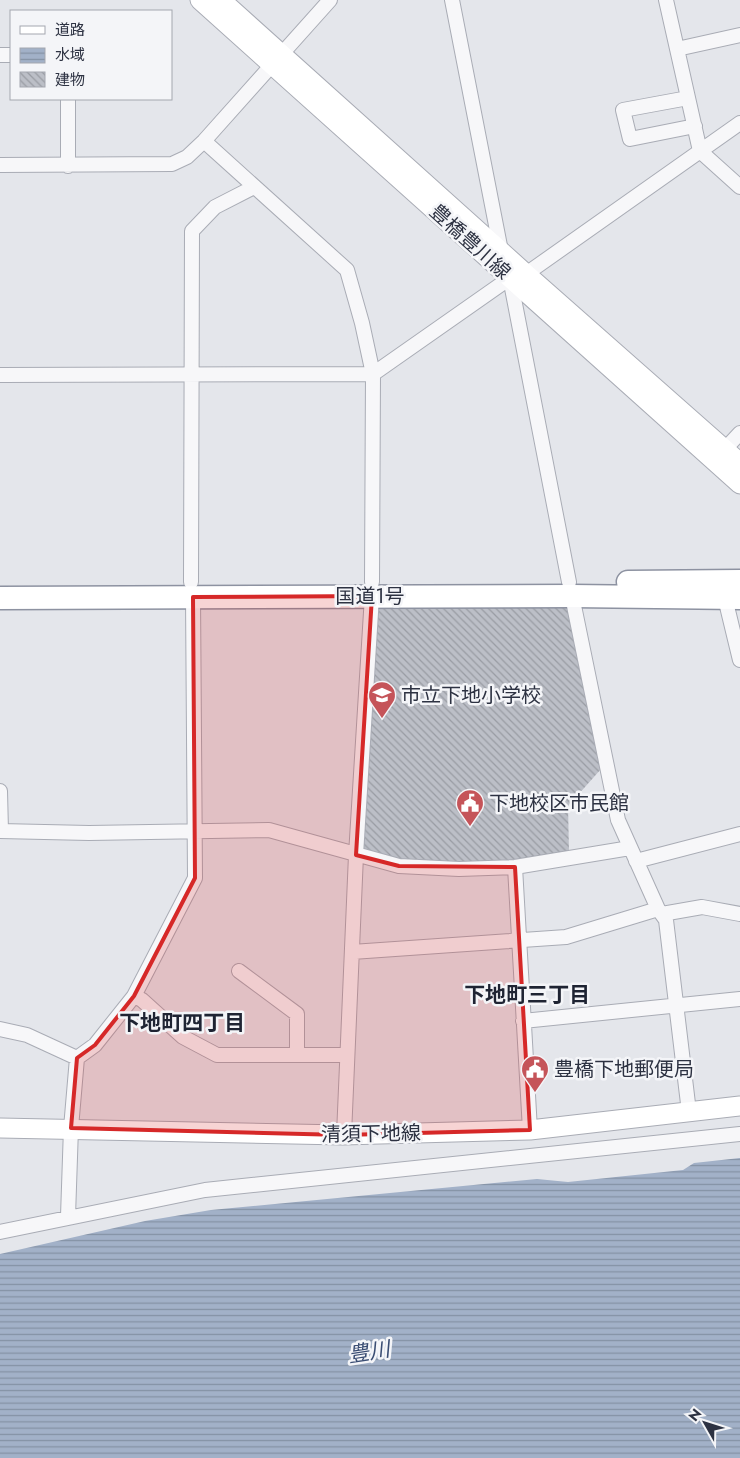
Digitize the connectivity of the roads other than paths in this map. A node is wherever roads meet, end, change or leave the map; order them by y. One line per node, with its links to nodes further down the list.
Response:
1 (200, 0): 8 (main road, 豊橋豊川線)
2 (221, 0): 8 (main road, 豊橋豊川線)
3 (330, 0): 8 (street)
4 (452, 0): 19 (street)
5 (666, 0): 7 (street)
6 (740, 35): 7 (street)
7 (677, 49): 9 (street)
8 (276, 58): 13 (street); 19 (main road, 豊橋豊川線); 20 (main road, 豊橋豊川線)
9 (688, 98): 12 (street); 12 (street)
10 (68, 100): 16 (street)
11 (740, 123): 14 (street)
12 (694, 126): 14 (street)
13 (204, 141): 16 (street); 17 (street)
14 (700, 151): 18 (street); 20 (street)
15 (0, 166): 16 (street)
16 (68, 166)
17 (254, 187): 21 (street); 23 (street)
18 (740, 187)
19 (501, 251): 20 (main road, 豊橋豊川線)
20 (518, 276): 21 (street); 25 (main road, 豊橋豊川線); 27 (main road, 豊橋豊川線); 31 (street)
21 (373, 374): 23 (street); 30 (street)
22 (0, 375): 23 (street)
23 (191, 375): 32 (street)
24 (740, 433): 25 (street)
25 (726, 450): 26 (main road, 豊橋豊川線)
26 (740, 463)
27 (740, 484)
28 (740, 581): 31 (highway, 国道1号)
29 (0, 582): 32 (highway, 国道1号)
30 (372, 589): 31 (highway, 国道1号); 32 (highway, 国道1号); 41 (street)
31 (570, 589): 34 (highway, 国道1号); 40 (street)
32 (192, 590): 33 (highway, 国道1号); 38 (street)
33 (0, 598)
34 (732, 598): 35 (street)
35 (740, 660)
36 (0, 791): 37 (street)
37 (0, 831): 38 (street)
38 (193, 831): 41 (street); 48 (street)
39 (740, 834): 40 (street)
40 (633, 854): 42 (street); 43 (street)
41 (356, 855): 42 (street); 46 (street)
42 (515, 867): 45 (street)
43 (660, 911): 44 (street); 45 (street); 50 (street)
44 (740, 914)
45 (521, 941): 46 (street); 51 (street)
46 (352, 952): 53 (street)
47 (239, 971): 54 (street)
48 (134, 996): 54 (street); 55 (street)
49 (740, 1000): 50 (street)
50 (677, 1007): 51 (street); 57 (street)
51 (523, 1021): 60 (street)
52 (0, 1029): 55 (street)
53 (347, 1054): 54 (street); 62 (street)
54 (296, 1055)
55 (77, 1058): 59 (street)
56 (740, 1106): 57 (main road, 清須下地線)
57 (689, 1112): 60 (main road, 清須下地線)
58 (0, 1128): 59 (main road, 清須下地線)
59 (71, 1128): 62 (main road, 清須下地線); 63 (street)
60 (530, 1130): 62 (main road, 清須下地線)
61 (740, 1134): 63 (street)
62 (344, 1135)
63 (68, 1216): 64 (street)
64 (0, 1232)

